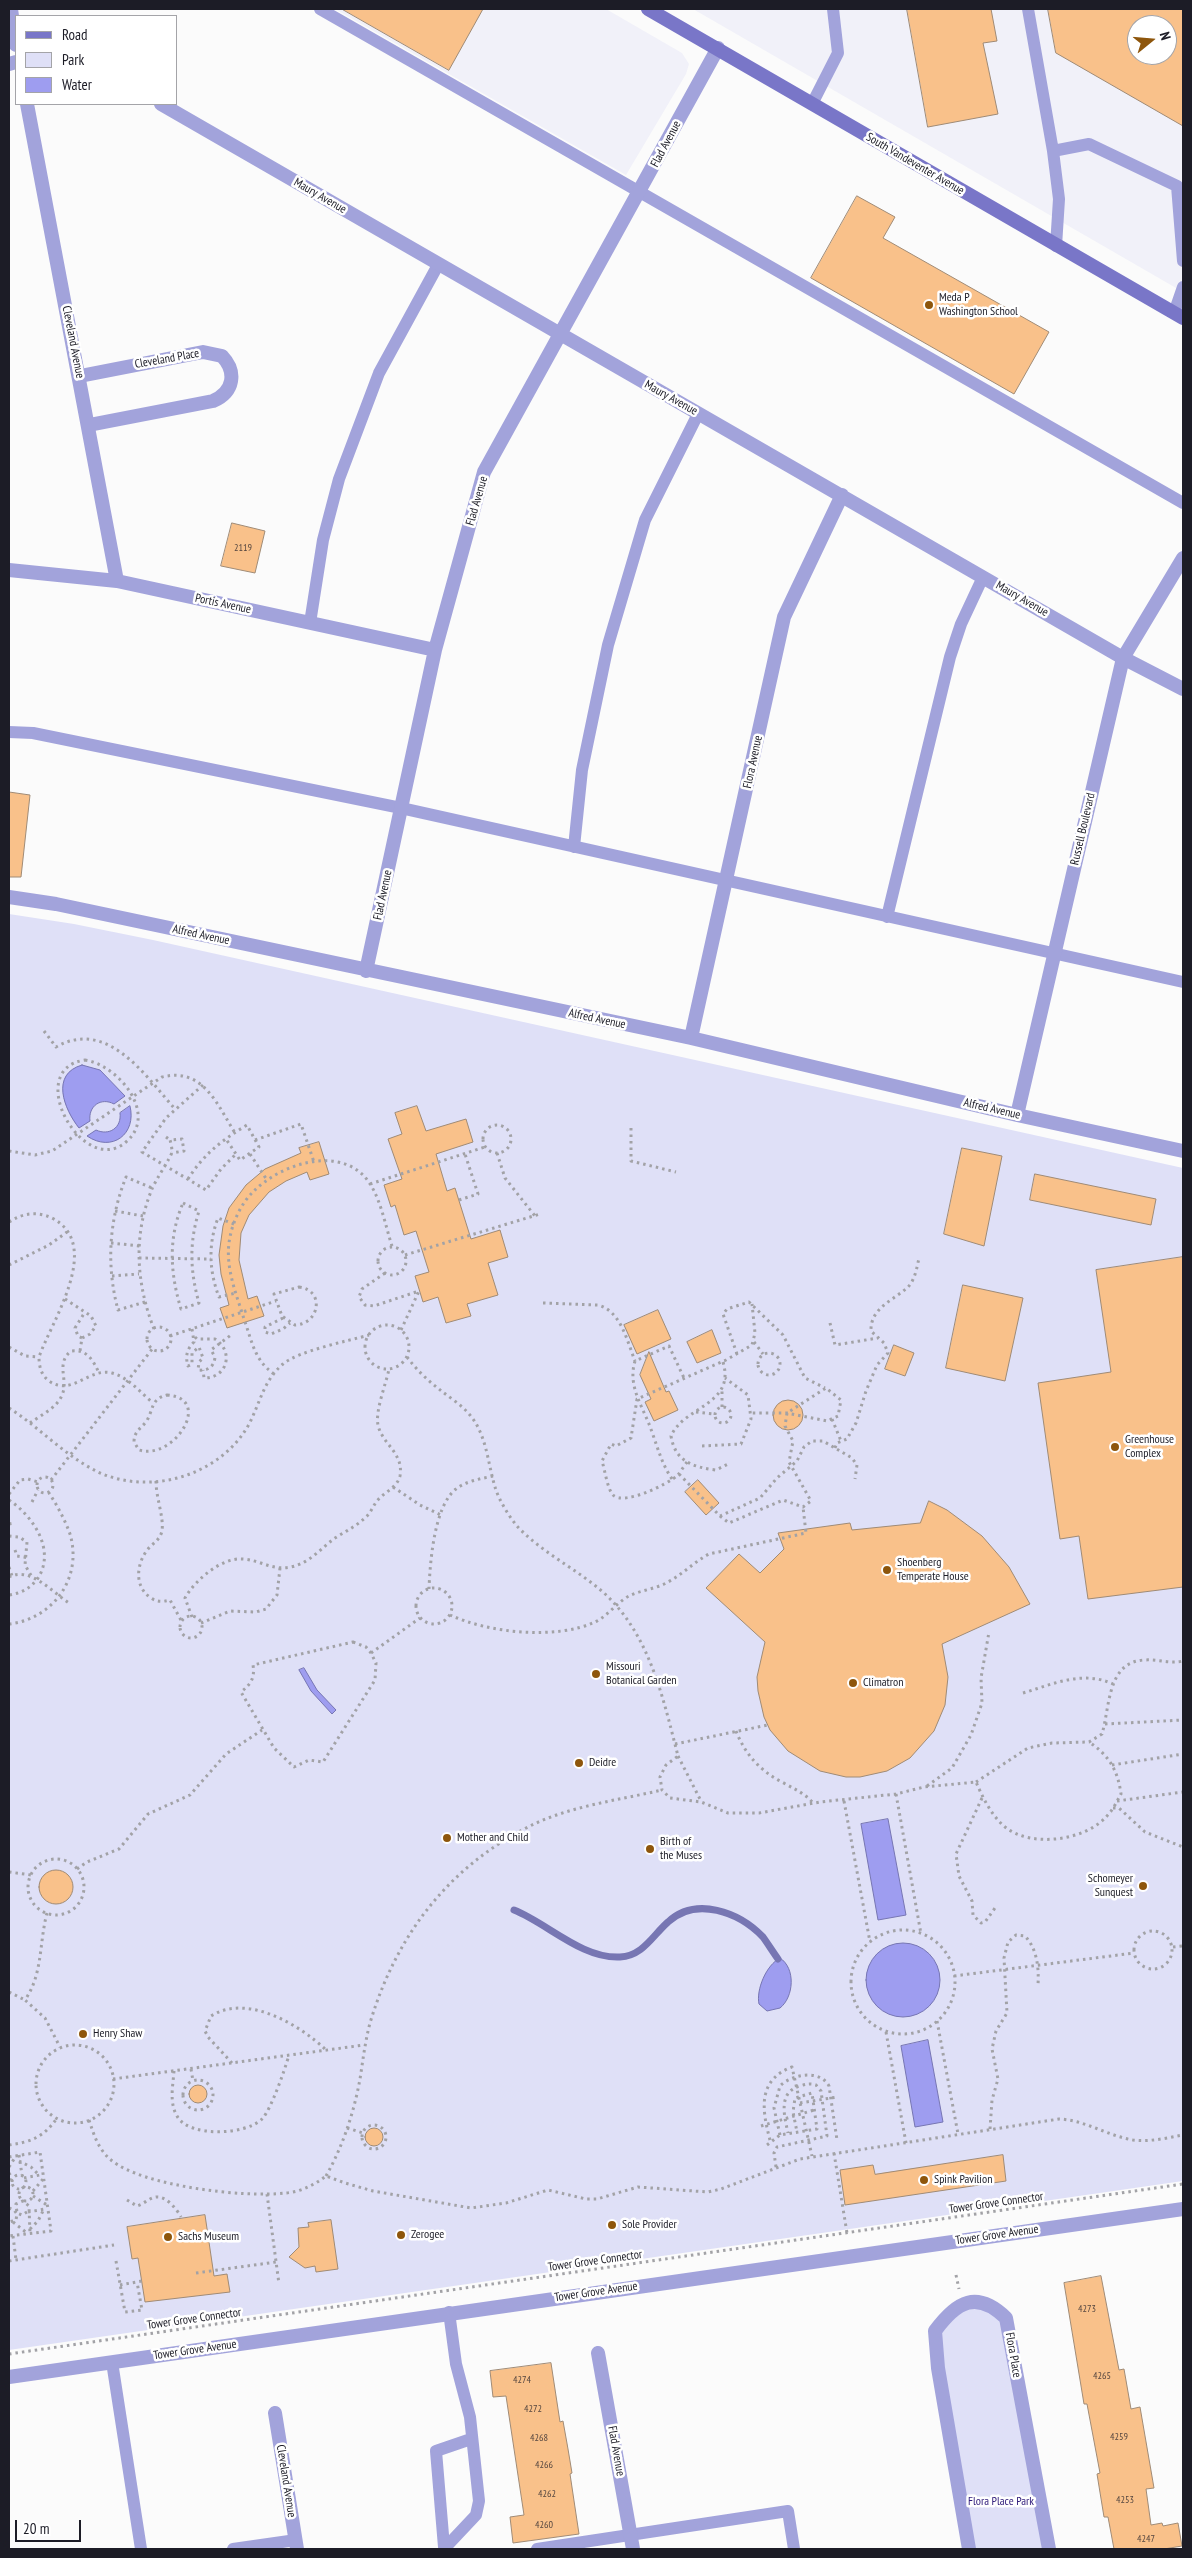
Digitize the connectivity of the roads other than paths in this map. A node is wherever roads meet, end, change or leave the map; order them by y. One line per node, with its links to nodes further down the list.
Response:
1 (11, 9): 6 (street)
2 (320, 9): 12 (lane)
3 (648, 9): 7 (main road, South Vandeventer Avenue)
4 (833, 9): 8 (lane)
5 (1028, 9): 11 (lane)
6 (15, 38)
7 (718, 48): 8 (main road, South Vandeventer Avenue); 12 (street, Flad Avenue)
8 (812, 104): 13 (main road, South Vandeventer Avenue)
9 (27, 105): 19 (street, Cleveland Avenue)
10 (162, 105): 15 (street, Maury Avenue)
11 (1053, 151): 13 (lane); 14 (lane)
12 (640, 191): 18 (street, Flad Avenue); 23 (lane)
13 (1056, 246): 17 (main road, South Vandeventer Avenue)
14 (1183, 261)
15 (438, 265): 18 (street, Maury Avenue); 28 (lane)
16 (1183, 287): 17 (lane)
17 (1179, 316)
18 (558, 335): 20 (street, Maury Avenue); 29 (street, Flad Avenue)
19 (80, 376): 21 (street, Cleveland Avenue); 21 (street, Cleveland Place)
20 (698, 414): 22 (street, Maury Avenue); 34 (lane)
21 (89, 426): 27 (street, Cleveland Avenue)
22 (842, 495): 26 (street, Maury Avenue); 35 (street, Flora Avenue)
23 (1183, 503)
24 (1183, 558): 30 (street, Russell Boulevard)
25 (9, 570): 27 (street, Portis Avenue)
26 (983, 577): 30 (street, Maury Avenue); 37 (lane)
27 (117, 581): 28 (street, Portis Avenue)
28 (310, 623): 29 (street, Portis Avenue)
29 (435, 650): 33 (street, Flad Avenue)
30 (1124, 658): 31 (street, Maury Avenue); 38 (street, Russell Boulevard)
31 (1183, 689)
32 (9, 732): 33 (lane)
33 (401, 808): 34 (lane); 39 (street, Flad Avenue)
34 (574, 847): 35 (lane)
35 (727, 881): 37 (lane); 41 (street, Flora Avenue)
36 (9, 897): 39 (street, Alfred Avenue)
37 (887, 917): 38 (lane)
38 (1053, 954): 40 (lane); 42 (street, Russell Boulevard)
39 (366, 971): 41 (street, Alfred Avenue)
40 (1183, 982)
41 (691, 1038): 42 (street, Alfred Avenue)
42 (1017, 1115): 43 (street, Alfred Avenue)
43 (1183, 1151)
44 (1183, 2209): 45 (street, Tower Grove Avenue)
45 (449, 2312): 47 (street, Tower Grove Avenue); 50 (lane)
46 (598, 2353): 51 (street, Flad Avenue)
47 (112, 2362): 48 (street, Tower Grove Avenue); 54 (lane)
48 (9, 2377)
49 (275, 2413): 52 (street, Cleveland Avenue)
50 (471, 2440): 53 (lane); 53 (lane)
51 (630, 2535): 56 (lane); 57 (street, Flad Avenue); 58 (lane)
52 (296, 2545): 55 (lane)
53 (444, 2548)
54 (142, 2549)
55 (233, 2549)
56 (537, 2549)
57 (633, 2549)
58 (794, 2549)
59 (969, 2549): 60 (street, Flora Place)
60 (1049, 2549)

